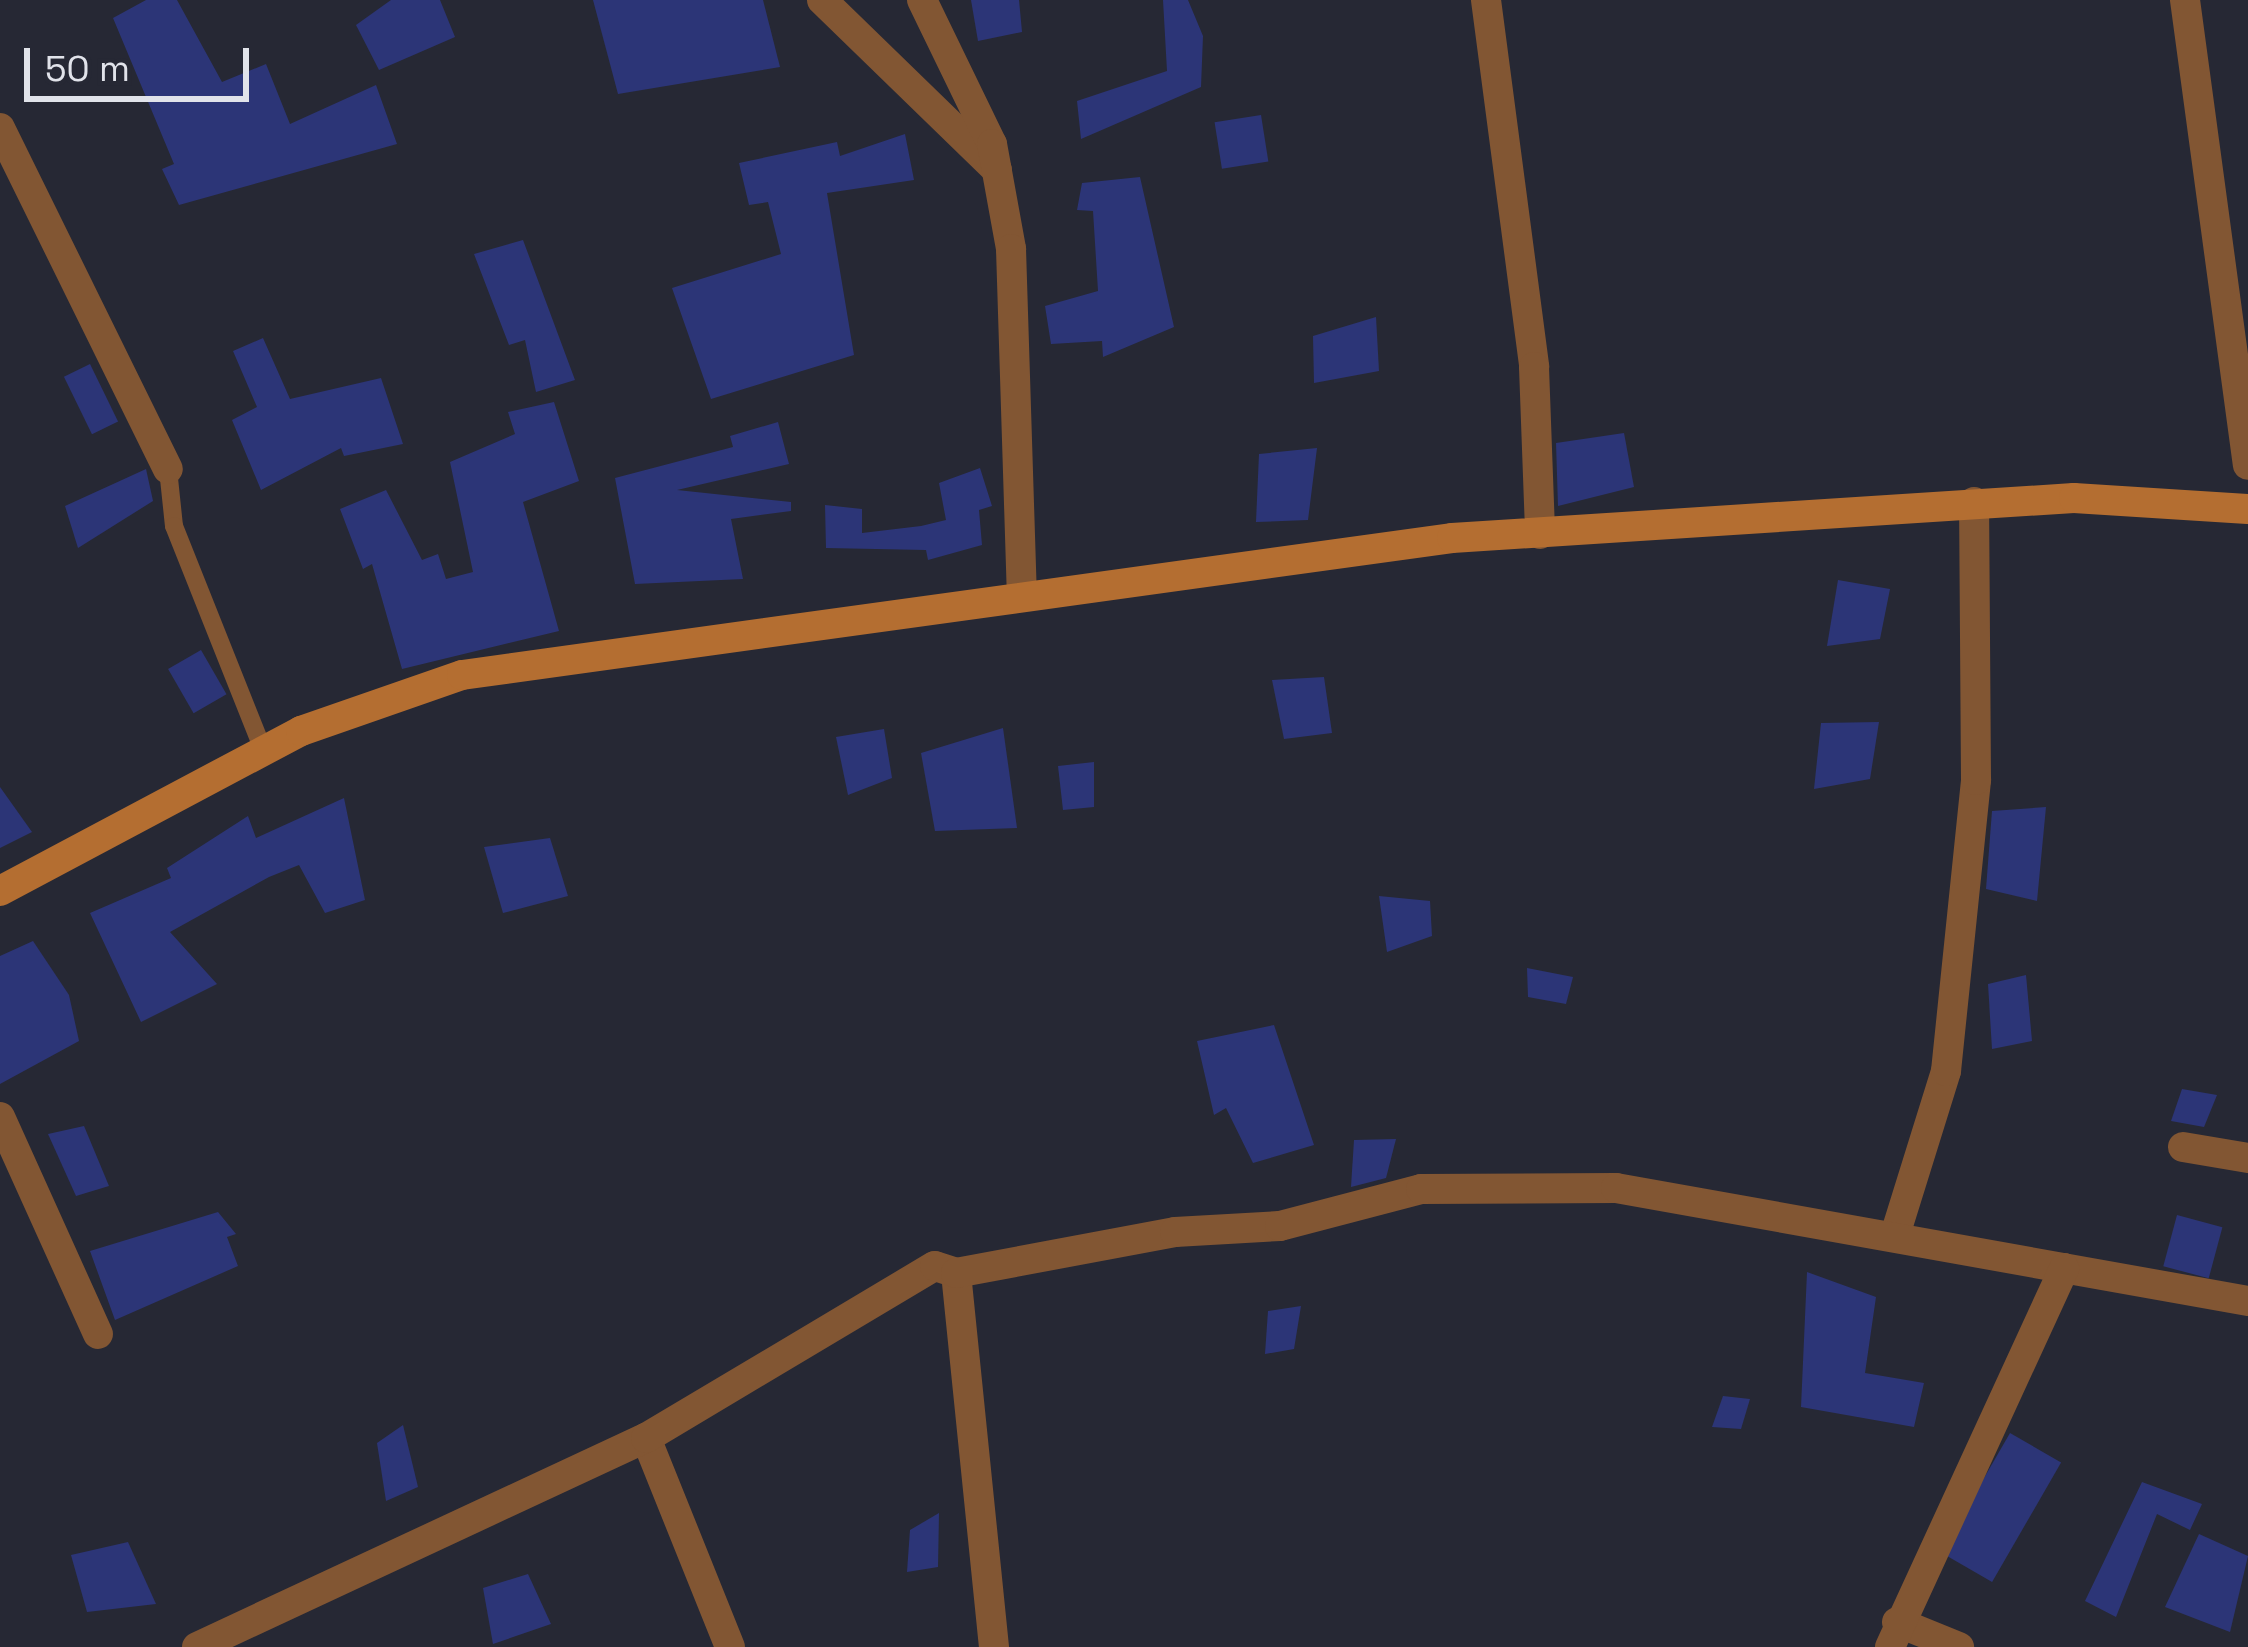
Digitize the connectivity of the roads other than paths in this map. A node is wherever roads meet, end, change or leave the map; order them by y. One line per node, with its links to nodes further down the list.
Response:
1 (822, 0): 6 (street)
2 (922, 0): 6 (street)
3 (1486, 0): 11 (street)
4 (2185, 0): 7 (street)
5 (0, 128): 8 (street)
6 (997, 170): 12 (street)
7 (2248, 465)
8 (168, 469): 13 (lane)
9 (1974, 502): 10 (street); 11 (street); 18 (street)
10 (2248, 509)
11 (1540, 534): 12 (street)
12 (1022, 594): 13 (street)
13 (263, 750): 14 (street)
14 (0, 891)
15 (0, 1117): 22 (street)
16 (2183, 1148): 17 (street)
17 (2248, 1158)
18 (1895, 1234): 19 (street); 20 (street)
19 (2064, 1268): 21 (street); 24 (street)
20 (956, 1273): 23 (street); 27 (street)
21 (2248, 1300)
22 (98, 1334)
23 (646, 1438): 25 (street); 26 (street)
24 (1893, 1634): 28 (street)
25 (196, 1647)
26 (730, 1647)
27 (994, 1647)
28 (1959, 1647)

